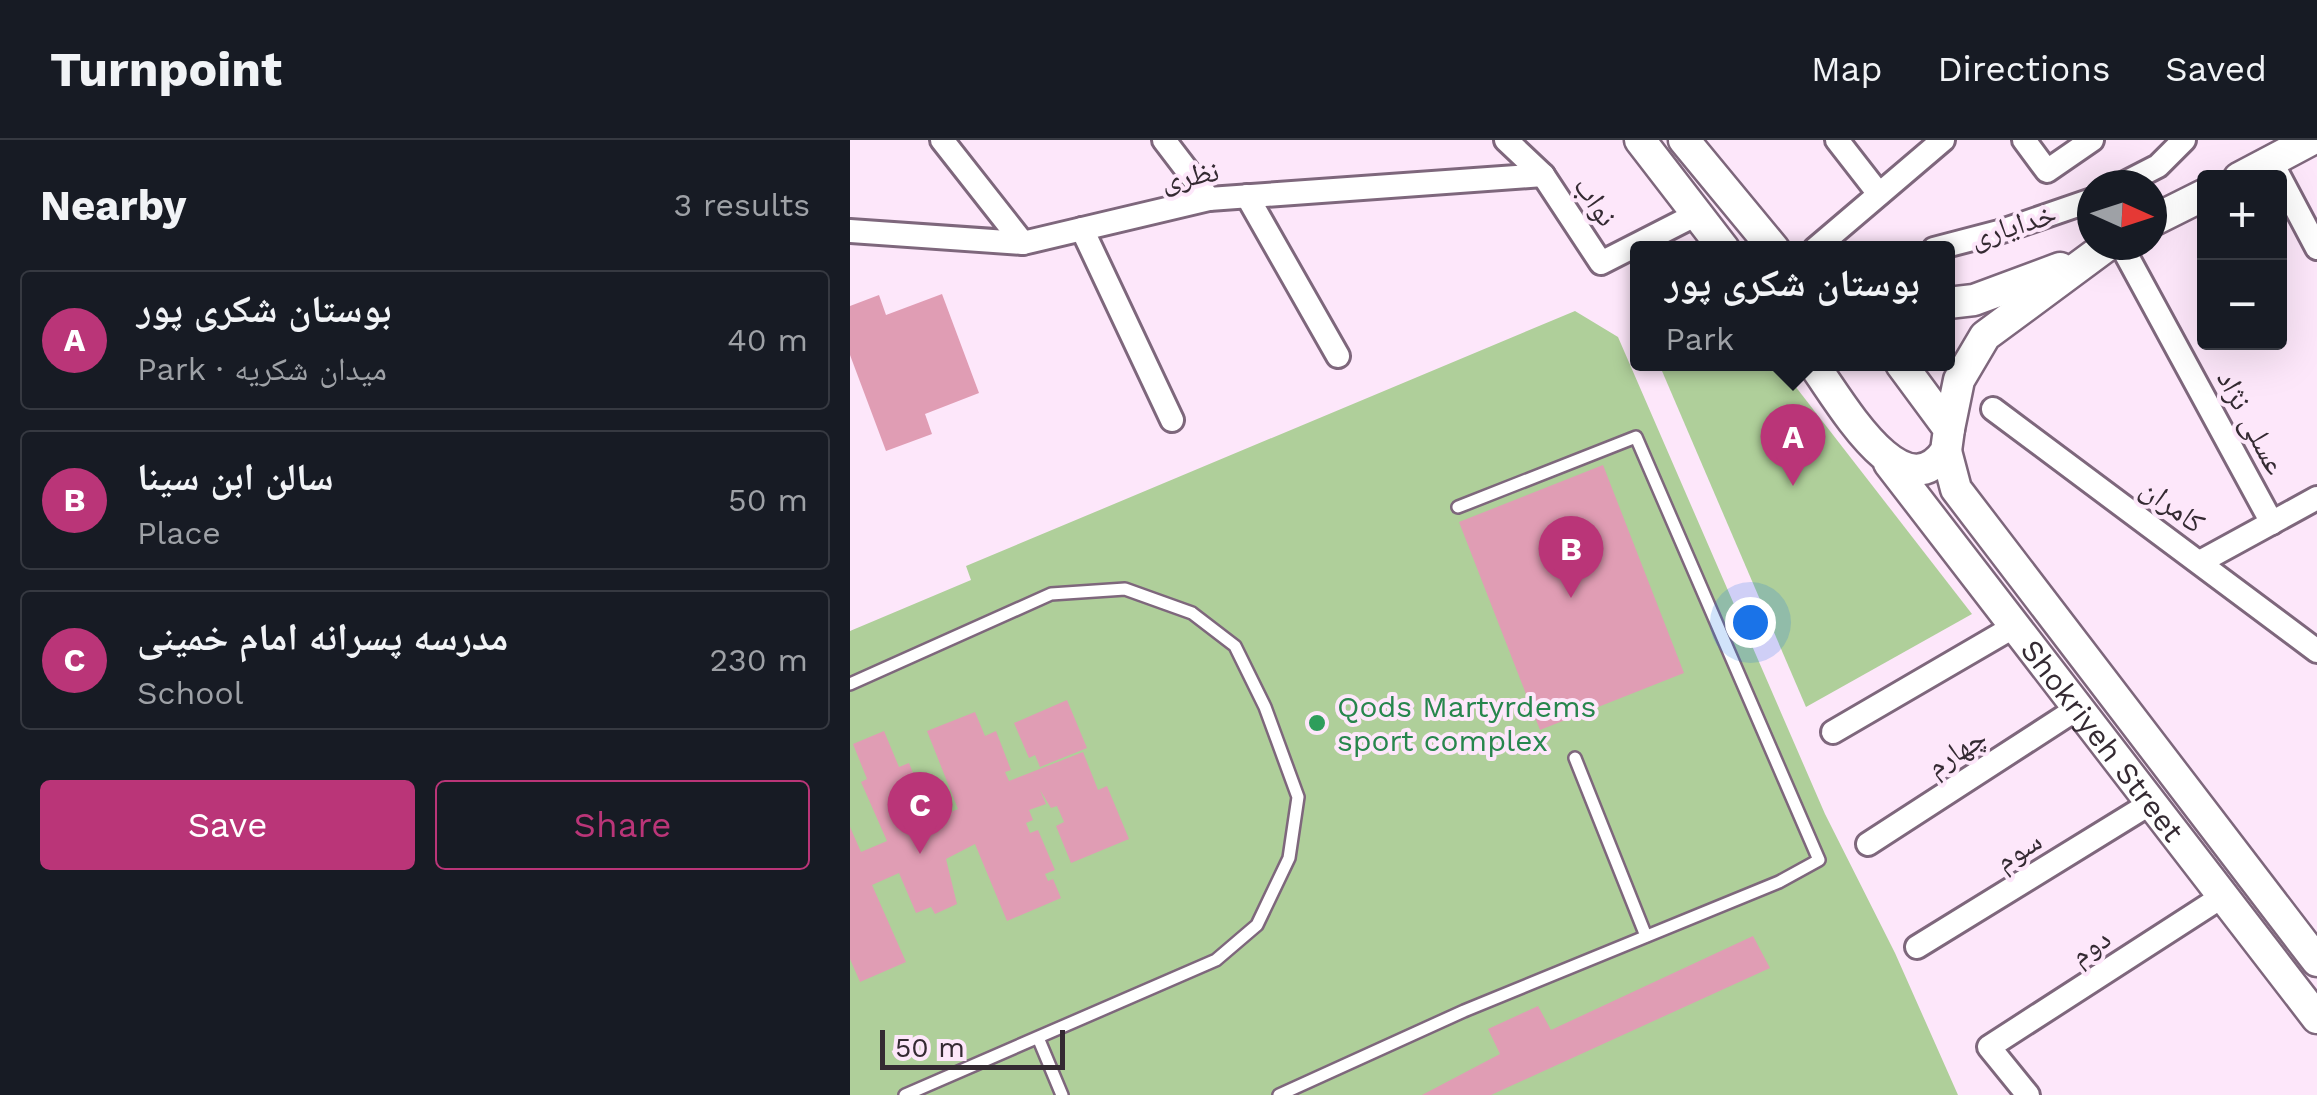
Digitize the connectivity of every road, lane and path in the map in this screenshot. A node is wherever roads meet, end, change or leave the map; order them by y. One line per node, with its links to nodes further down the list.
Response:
1 (942, 140): 30 (street)
2 (1164, 140): 19 (street)
3 (1506, 140): 15 (street, نواب)
4 (1640, 140): 21 (main road)
5 (1684, 140): 27 (main road)
6 (1837, 140): 16 (street)
7 (1943, 140): 16 (street)
8 (2024, 140): 9 (street)
9 (2092, 140)
10 (2184, 140): 13 (street)
11 (2311, 140): 12 (main road)
12 (2271, 161): 14 (main road); 32 (street)
13 (2150, 170)
14 (2254, 170)
15 (1543, 175): 17 (street, نظری); 31 (street, نواب)
16 (1879, 194): 28 (street)
17 (1247, 196): 19 (street, نظری); 37 (street)
18 (2197, 198): 22 (main road)
19 (1210, 199): 23 (street, نظری)
20 (2077, 205): 29 (street, خدایاری)
21 (1697, 214): 25 (street, نواب); 26 (main road)
22 (2167, 214)
23 (1082, 230): 30 (street, نظری); 41 (street)
24 (850, 231): 30 (street, نظری)
25 (1644, 241)
26 (1718, 241)
27 (1768, 241)
28 (1824, 241)
29 (1955, 242)
30 (1024, 243)
31 (1630, 248)
32 (2317, 248)
33 (2077, 260): 36 (main road, خدایاری)
34 (2087, 260): 42 (main road, خدایاری)
35 (2129, 260): 46 (street, عسلی نژاد)
36 (1955, 302)
37 (1338, 356)
38 (1818, 371): 43 (main road, Shokriyeh Street)
39 (1904, 371): 42 (main road)
40 (1993, 409): 47 (street, کامران)
41 (1172, 420)
42 (1947, 440): 43 (main road); 59 (main road, Shokriyeh Street)
43 (1890, 463): 48 (main road, Shokriyeh Street)
44 (2317, 498): 46 (street)
45 (1458, 507): 57 (lane)
46 (2272, 523): 47 (street)
47 (2200, 562): 49 (street, کامران)
48 (2015, 626): 51 (main road, Shokriyeh Street); 52 (street)
49 (2317, 650)
50 (850, 684): 61 (lane)
51 (2078, 708): 54 (main road, Shokriyeh Street); 55 (street, چهارم)
52 (1832, 732)
53 (1575, 758): 57 (lane)
54 (2152, 803): 56 (main road, Shokriyeh Street); 58 (street, سوم)
55 (1868, 844)
56 (2223, 896): 60 (main road, Shokriyeh Street); 65 (street, دوم)
57 (1646, 936): 64 (lane)
58 (1917, 947)
59 (2315, 953)
60 (2317, 1018)
61 (1039, 1040): 62 (lane); 63 (lane)
62 (906, 1095)
63 (1062, 1095)
64 (1280, 1095)
65 (2028, 1095)

